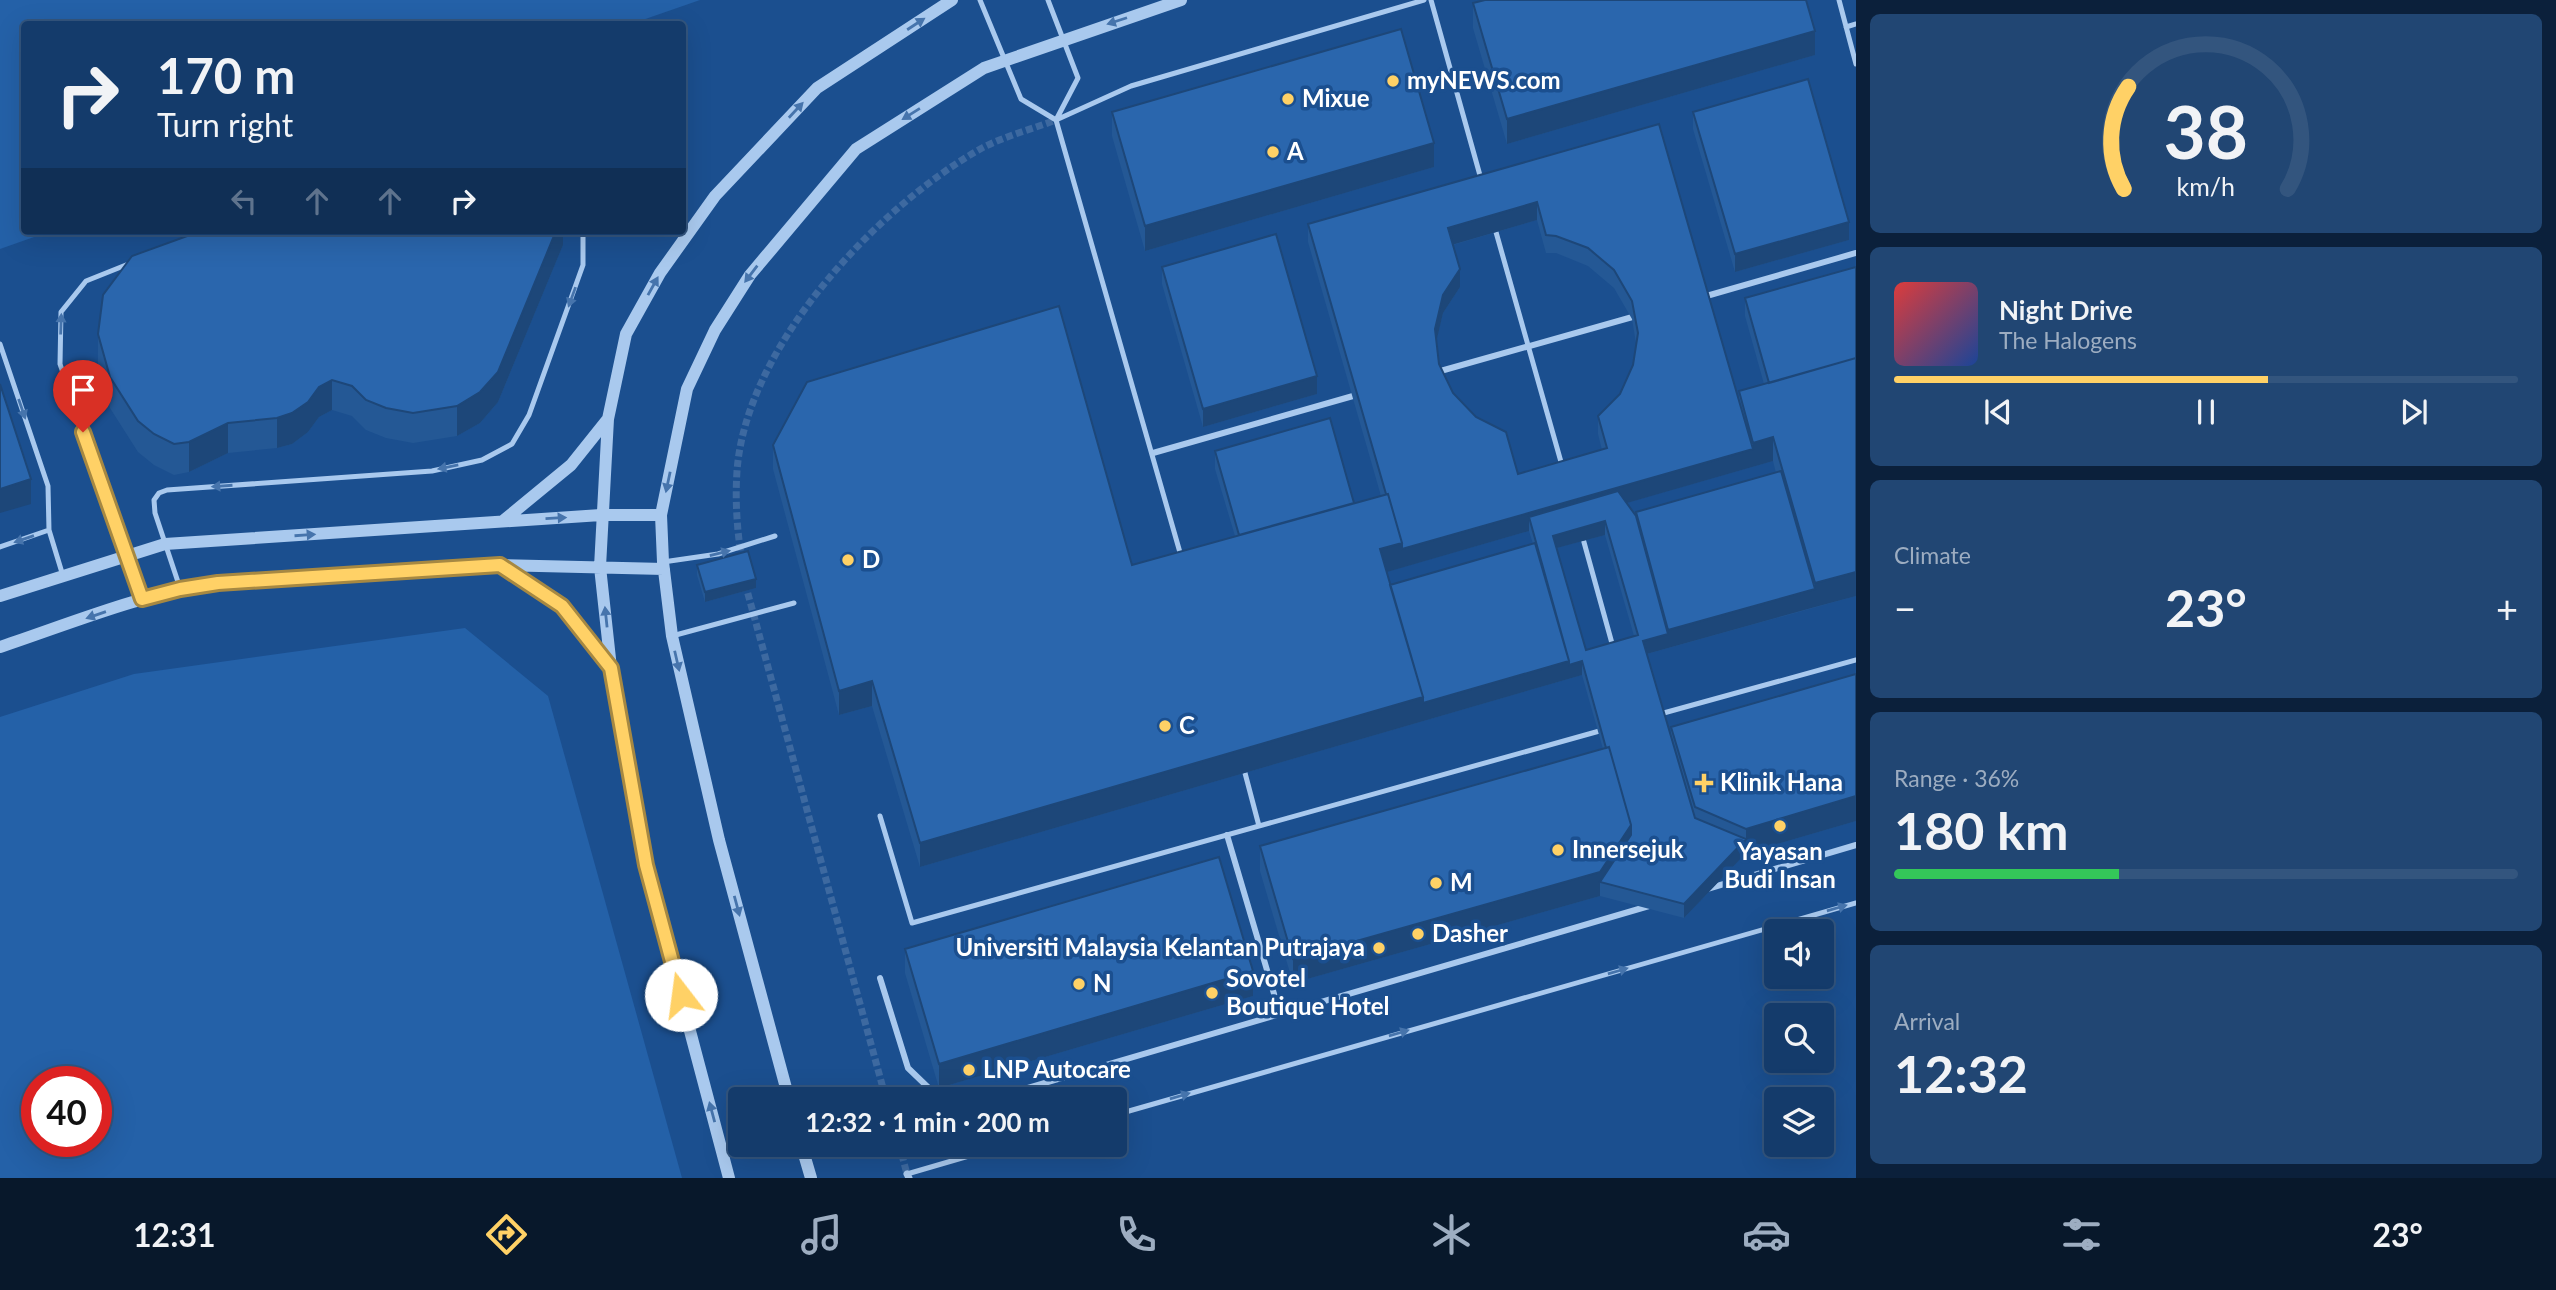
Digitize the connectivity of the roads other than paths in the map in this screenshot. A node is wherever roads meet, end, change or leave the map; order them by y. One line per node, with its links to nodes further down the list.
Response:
1 (952, 0): 26 (street, one-way to 1)
2 (980, 0): 12 (lane)
3 (1048, 0): 11 (lane)
4 (1181, 0): 11 (street, one-way to 11)
5 (1424, 0): 14 (lane)
6 (1431, 0): 15 (lane)
7 (1847, 0): 8 (lane)
8 (1839, 1): 10 (lane)
9 (1856, 24): 10 (lane)
10 (1846, 27): 13 (lane)
11 (1063, 39): 12 (street); 14 (lane)
12 (1004, 60): 14 (lane); 30 (street, one-way to 30)
13 (1856, 64)
14 (1056, 120): 27 (lane)
15 (1484, 188)
16 (1491, 214): 23 (lane)
17 (583, 235): 35 (lane, one-way to 35)
18 (1856, 254): 20 (street)
19 (135, 261): 37 (lane, one-way to 19)
20 (1694, 300)
21 (1643, 314): 23 (street)
22 (0, 345): 32 (lane, one-way to 32)
23 (1528, 346): 24 (street); 28 (lane)
24 (1427, 375)
25 (1364, 393): 27 (street)
26 (608, 419): 29 (street); 31 (street)
27 (1153, 453): 38 (lane)
28 (1566, 478)
29 (601, 515): 30 (street); 31 (street, one-way to 29); 41 (street)
30 (661, 515): 40 (street)
31 (502, 521): 35 (street, one-way to 31)
32 (49, 530): 36 (lane, one-way to 36); 42 (lane)
33 (1580, 530): 49 (lane)
34 (775, 536): 40 (lane, one-way to 34)
35 (165, 544): 37 (street); 43 (lane)
36 (0, 547)
37 (126, 556): 42 (street); 45 (lane)
38 (1183, 562)
39 (500, 565): 41 (street); 43 (street); 51 (street)
40 (664, 565): 41 (street); 47 (street)
41 (600, 567): 51 (street, one-way to 41)
42 (63, 577): 44 (street)
43 (180, 589): 45 (street)
44 (0, 596)
45 (142, 599): 48 (street, one-way to 48)
46 (793, 603): 47 (lane)
47 (671, 636): 64 (street, one-way to 64)
48 (0, 647)
49 (1616, 658)
50 (1856, 660): 52 (lane)
51 (611, 668): 71 (street, one-way to 51)
52 (1647, 718)
53 (1607, 729): 56 (lane)
54 (1245, 773): 56 (lane)
55 (880, 816): 57 (lane)
56 (1259, 826): 57 (lane)
57 (1227, 835): 63 (street)
58 (1856, 845): 59 (street)
59 (1693, 893)
60 (1856, 903): 67 (lane, one-way to 60)
61 (1654, 905): 63 (street)
62 (880, 978): 65 (street)
63 (1280, 1014): 66 (street)
64 (786, 1087)
65 (927, 1087)
66 (1031, 1087)
67 (1127, 1112)
68 (805, 1157): 72 (street)
69 (969, 1157): 70 (lane)
70 (908, 1176)
71 (729, 1178)
72 (811, 1178)

